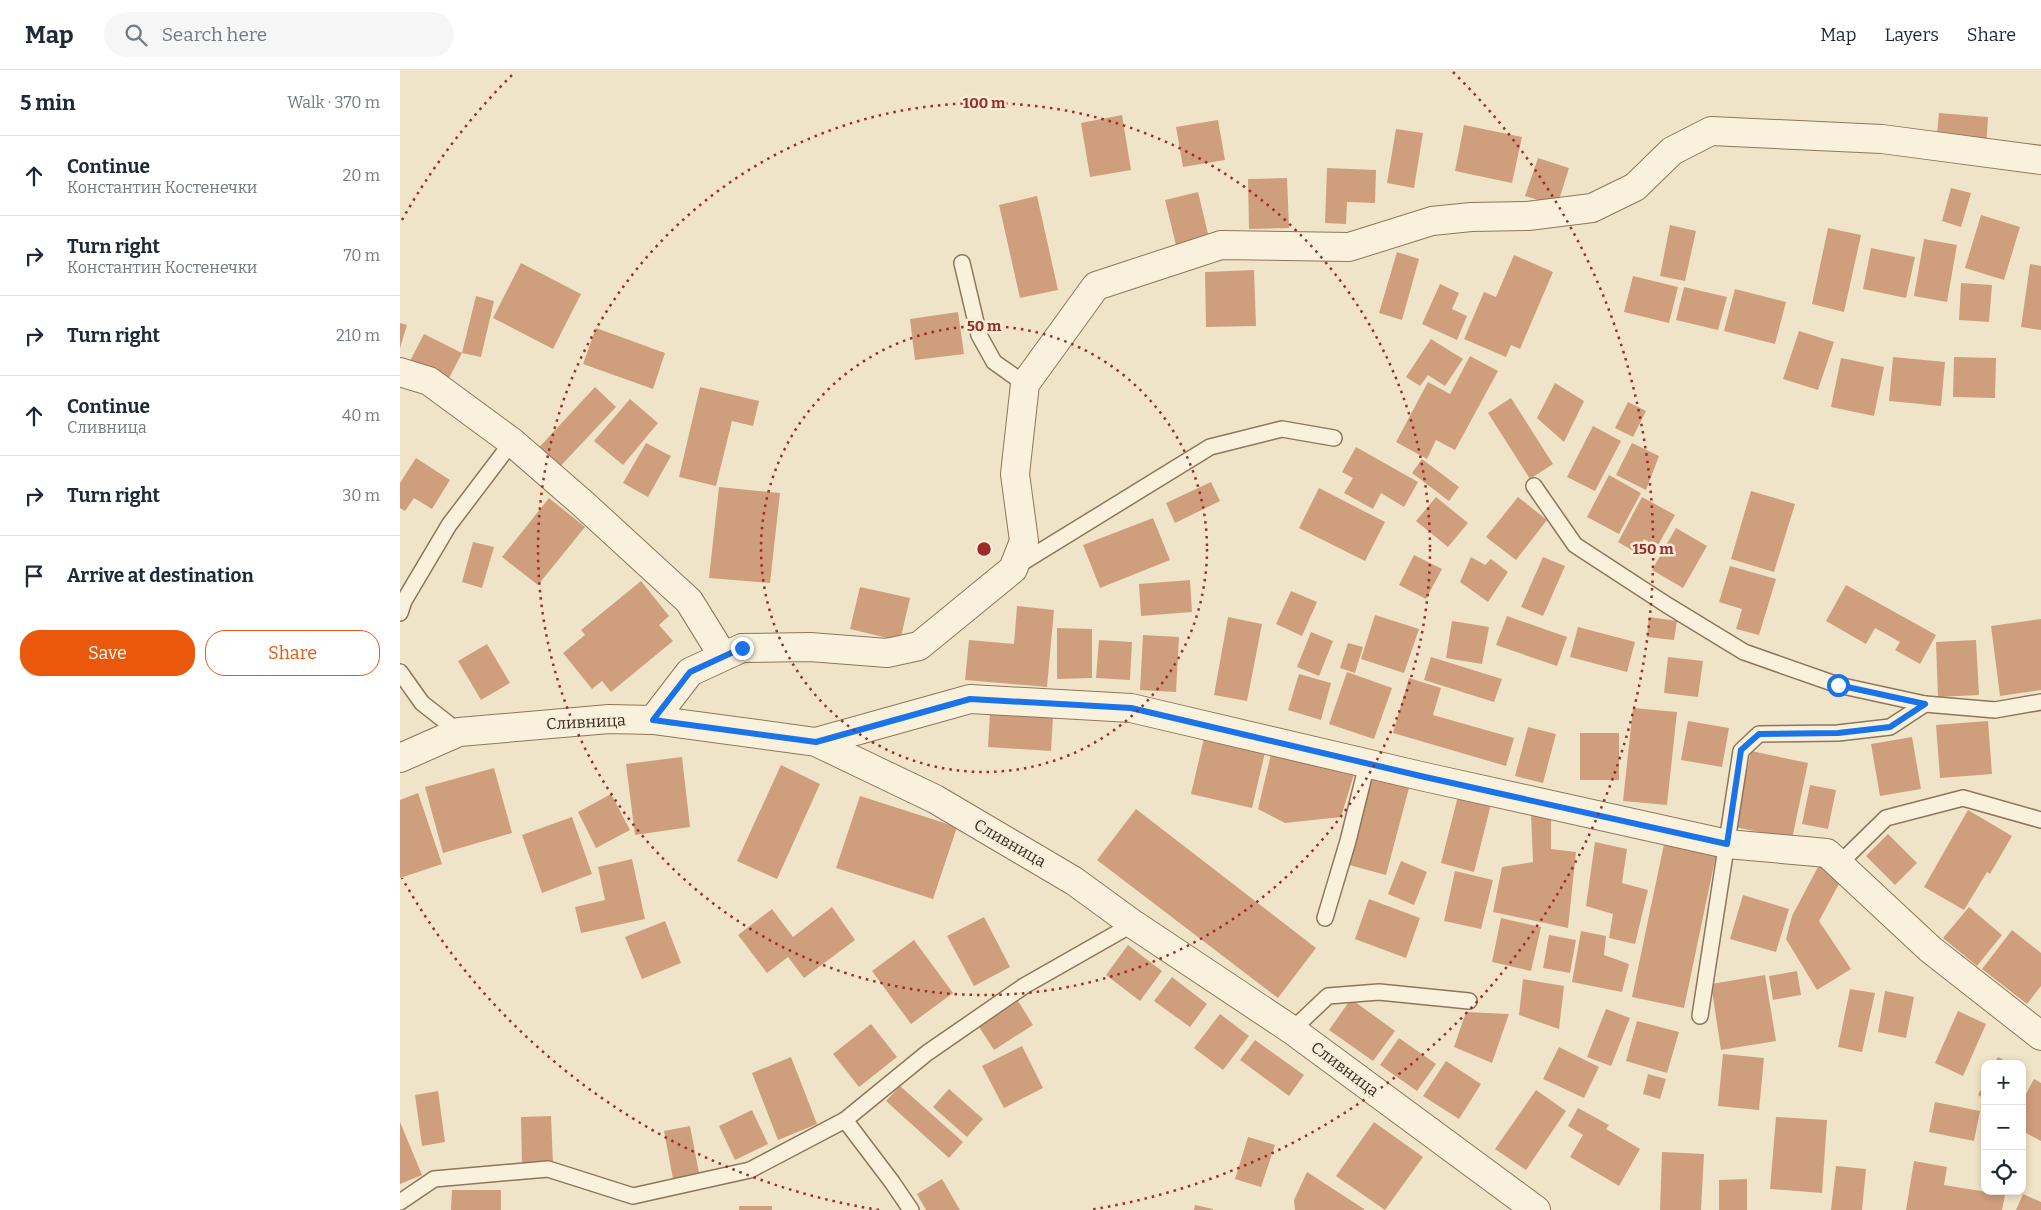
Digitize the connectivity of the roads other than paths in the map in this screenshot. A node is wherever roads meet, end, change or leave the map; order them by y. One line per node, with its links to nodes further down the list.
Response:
1 (2041, 160): 4 (street)
2 (962, 263): 4 (lane)
3 (400, 372): 6 (street)
4 (1025, 384): 8 (street)
5 (1334, 438): 8 (lane)
6 (512, 442): 9 (lane); 10 (street)
7 (1534, 486): 13 (lane)
8 (1013, 569): 10 (street)
9 (400, 613)
10 (723, 656): 14 (street)
11 (400, 672): 15 (lane)
12 (2041, 702): 13 (lane)
13 (1925, 704): 20 (lane)
14 (653, 720): 15 (street, Сливница); 16 (street, Сливница)
15 (459, 732): 17 (street, Сливница)
16 (816, 742): 18 (street); 23 (street, Сливница)
17 (400, 758)
18 (1367, 764): 20 (street); 22 (lane)
19 (2041, 820): 21 (lane)
20 (1727, 844): 21 (street); 25 (lane)
21 (1838, 864): 27 (street)
22 (1325, 918)
23 (1133, 924): 26 (street, Сливница); 28 (lane)
24 (1469, 1001): 26 (lane)
25 (1700, 1016)
26 (1292, 1030): 31 (street, Сливница)
27 (2041, 1036)
28 (845, 1120): 29 (lane); 30 (lane)
29 (400, 1202)
30 (911, 1210)
31 (1536, 1210)

